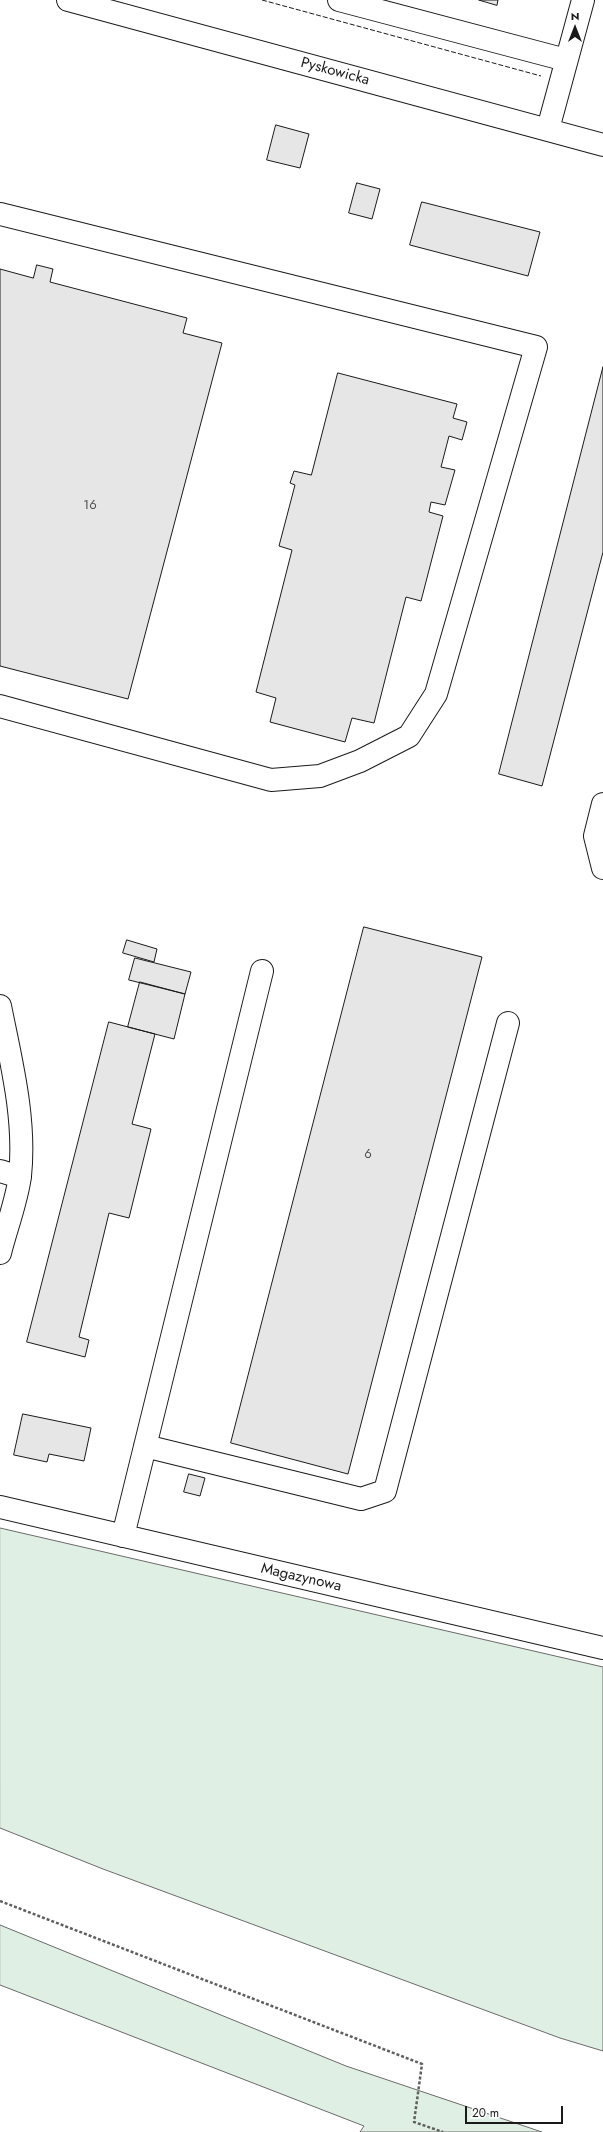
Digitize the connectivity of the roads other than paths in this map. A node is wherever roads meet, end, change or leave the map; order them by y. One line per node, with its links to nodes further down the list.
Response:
1 (68, 0): 5 (street, Pyskowicka)
2 (339, 0): 4 (street)
3 (583, 0): 4 (street)
4 (566, 60): 5 (street)
5 (548, 130): 6 (street, Pyskowicka)
6 (603, 144)
7 (0, 214): 8 (street)
8 (0, 706)
9 (603, 804): 10 (street)
10 (603, 868)
11 (262, 971): 16 (street)
12 (0, 1006): 14 (street)
13 (508, 1024): 16 (street)
14 (10, 1174): 15 (street)
15 (0, 1253)
16 (146, 1446): 18 (street)
17 (0, 1507): 18 (street, Magazynowa)
18 (123, 1536): 19 (street, Magazynowa)
19 (603, 1648)

